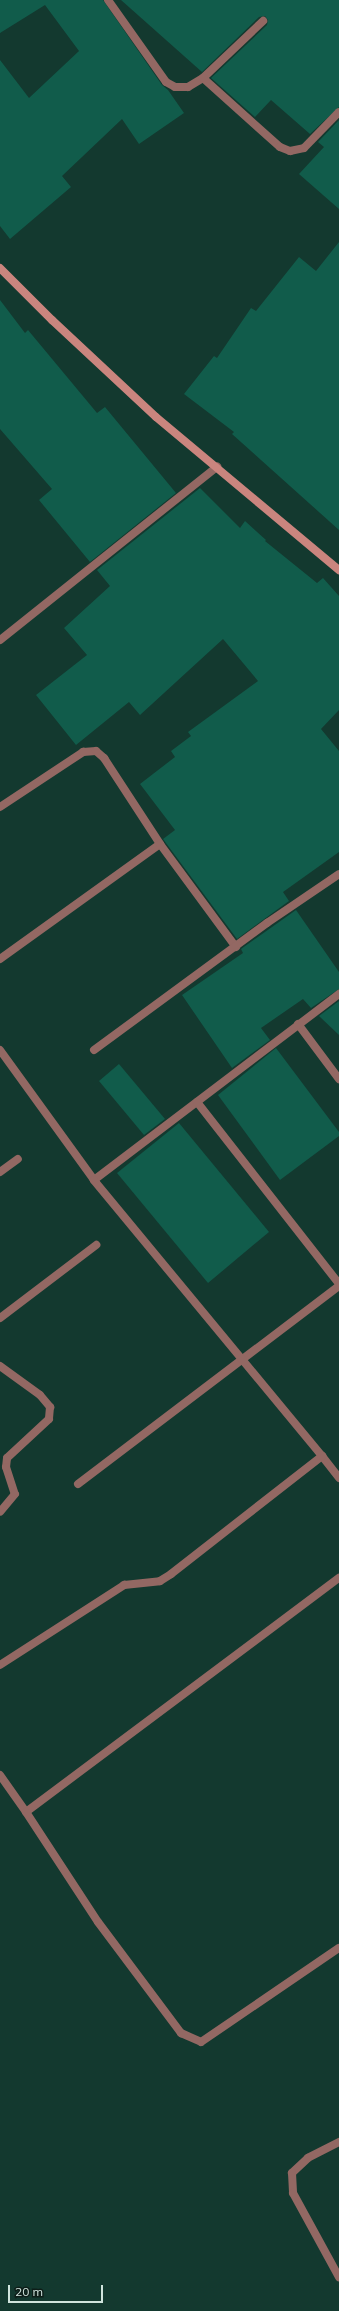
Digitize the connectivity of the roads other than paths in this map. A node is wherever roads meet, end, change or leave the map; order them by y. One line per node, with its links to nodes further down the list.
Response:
1 (108, 0): 3 (street)
2 (263, 21): 3 (street)
3 (203, 78): 4 (street)
4 (339, 112)
5 (0, 268): 6 (street)
6 (217, 467): 7 (street); 8 (street)
7 (339, 570)
8 (0, 640)
9 (0, 807): 10 (street)
10 (160, 844): 12 (street); 13 (street)
11 (339, 874): 12 (street)
12 (236, 947): 17 (street)
13 (0, 959)
14 (339, 994): 15 (street)
15 (298, 1024): 18 (street); 19 (street)
16 (0, 1050): 22 (street)
17 (94, 1050)
18 (339, 1079)
19 (197, 1102): 22 (street); 24 (street)
20 (18, 1158): 21 (street)
21 (0, 1172)
22 (94, 1180): 26 (street)
23 (96, 1245): 25 (street)
24 (339, 1285): 26 (street)
25 (0, 1318)
26 (242, 1362): 28 (street); 30 (street)
27 (0, 1366): 31 (street)
28 (322, 1456): 29 (street); 33 (street)
29 (339, 1478)
30 (78, 1484)
31 (0, 1512)
32 (339, 1578): 35 (street)
33 (0, 1666)
34 (0, 1775): 35 (street)
35 (26, 1812): 36 (street)
36 (339, 1948)
37 (339, 2142): 38 (street)
38 (339, 2277)

